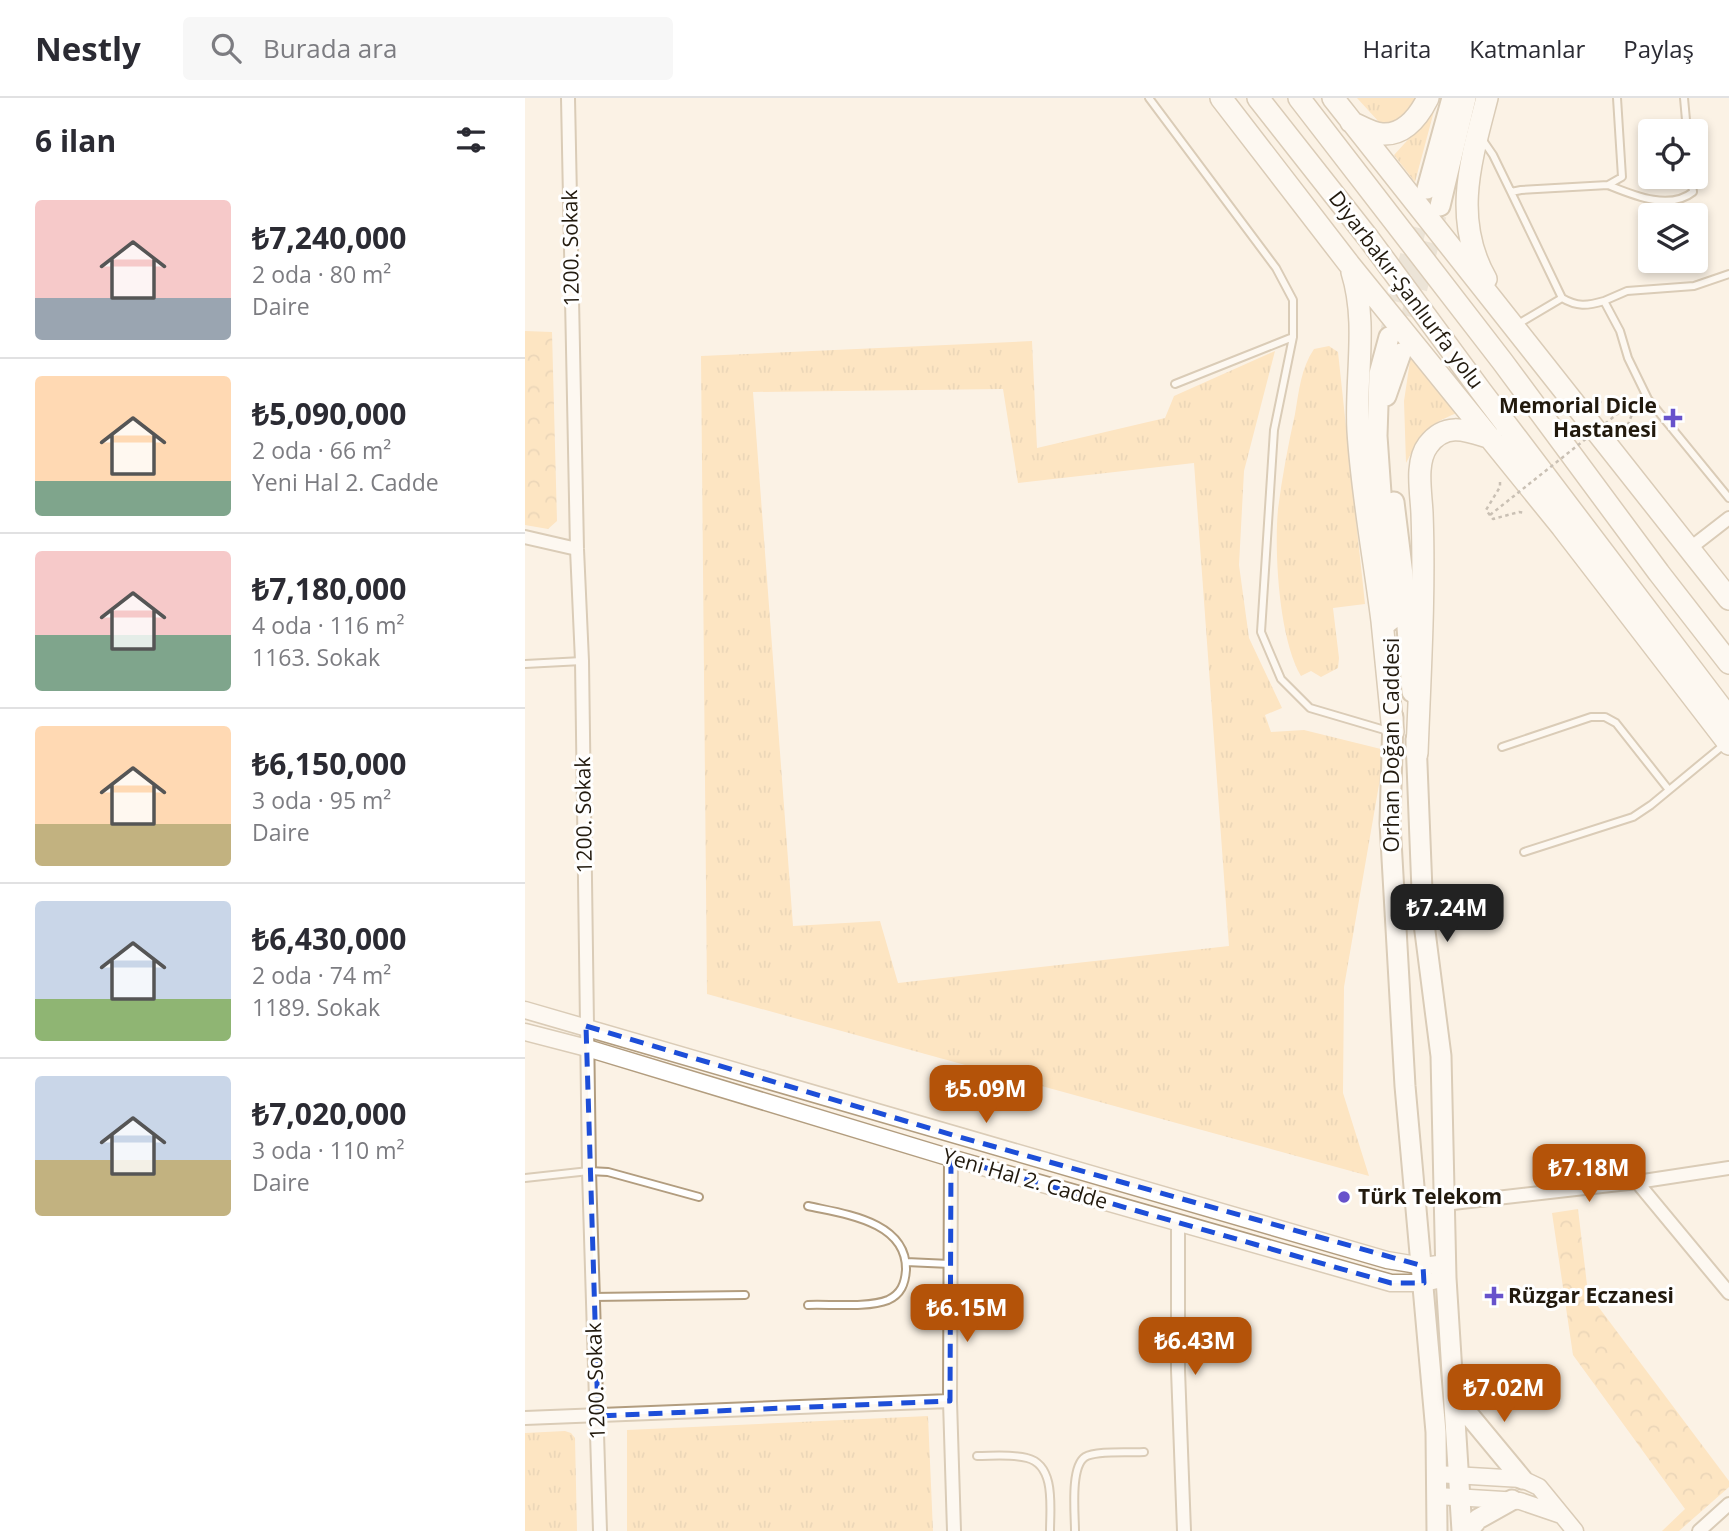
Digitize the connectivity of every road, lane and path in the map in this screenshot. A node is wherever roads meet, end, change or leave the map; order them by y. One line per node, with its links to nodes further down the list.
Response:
1 (568, 98): 39 (street, 1200. Sokak)
2 (1149, 98): 26 (lane)
3 (1221, 98): 21 (highway)
4 (1258, 98): 45 (highway, Diyarbakır-Şanlıurfa yolu)
5 (1299, 98): 43 (highway, Diyarbakır-Şanlıurfa yolu)
6 (1333, 98): 14 (highway)
7 (1428, 98): 14 (highway)
8 (1452, 98): 17 (main road)
9 (1466, 98): 20 (main road)
10 (1486, 98): 15 (highway)
11 (1617, 98): 16 (lane)
12 (1683, 98): 13 (lane)
13 (1686, 119)
14 (1351, 122): 25 (highway)
15 (1478, 132): 19 (lane); 25 (highway)
16 (1608, 185): 18 (lane); 19 (lane)
17 (1427, 189)
18 (1693, 189)
19 (1511, 192): 23 (lane)
20 (1440, 206)
21 (1349, 264): 32 (highway); 46 (highway)
22 (1729, 274): 24 (lane)
23 (1562, 298): 24 (lane); 25 (lane)
24 (1604, 301): 34 (lane)
25 (1513, 327): 30 (highway)
26 (1293, 337): 29 (lane); 46 (lane)
27 (1389, 337): 46 (main road, Orhan Doğan Caddesi)
28 (1401, 353): 49 (main road, Orhan Doğan Caddesi)
29 (1175, 384)
30 (1573, 403): 31 (path); 33 (highway)
31 (1631, 404): 33 (path); 35 (path, bridge)
32 (1497, 446): 35 (path); 36 (highway); 49 (highway)
33 (1618, 460): 40 (highway)
34 (1729, 498)
35 (1490, 515): 36 (path)
36 (1553, 516): 47 (highway)
37 (1729, 518): 40 (street)
38 (525, 537): 39 (street)
39 (577, 549): 42 (street, 1200. Sokak)
40 (1689, 549): 41 (highway)
41 (1729, 599)
42 (582, 661): 44 (lane); 53 (street, 1200. Sokak)
43 (1729, 663)
44 (525, 664)
45 (1729, 718)
46 (1393, 732): 68 (main road, Orhan Doğan Caddesi)
47 (1728, 743): 50 (lane)
48 (1502, 747): 50 (lane)
49 (1417, 754): 62 (main road, Orhan Doğan Caddesi)
50 (1669, 790): 51 (lane)
51 (1524, 852)
52 (525, 1010): 53 (street)
53 (586, 1026): 55 (street, 1200. Sokak); 68 (street)
54 (525, 1032): 55 (street, Yeni Hal 2. Cadde)
55 (587, 1048): 56 (street, Yeni Hal 2. Cadde); 58 (street, 1200. Sokak)
56 (951, 1158): 64 (street, Yeni Hal 2. Cadde); 66 (street)
57 (1729, 1168): 60 (street)
58 (589, 1171): 59 (lane); 61 (lane); 71 (street, 1200. Sokak)
59 (525, 1178)
60 (1637, 1182): 62 (street); 69 (street)
61 (699, 1197)
62 (1444, 1203): 67 (main road, Orhan Doğan Caddesi)
63 (808, 1206): 65 (lane)
64 (1178, 1223): 68 (street, Yeni Hal 2. Cadde); 91 (street)
65 (906, 1262): 66 (lane); 72 (lane)
66 (950, 1264): 74 (street)
67 (1446, 1271): 68 (street); 73 (main road, Orhan Doğan Caddesi)
68 (1423, 1275): 79 (main road, Orhan Doğan Caddesi)
69 (1729, 1293)
70 (745, 1295): 71 (lane)
71 (592, 1297): 75 (street, 1200. Sokak)
72 (808, 1305)
73 (1454, 1397): 80 (main road, Orhan Doğan Caddesi); 81 (main road)
74 (950, 1401): 75 (street); 88 (street)
75 (598, 1416): 76 (street); 87 (street, 1200. Sokak)
76 (525, 1418)
77 (1145, 1452): 90 (lane)
78 (977, 1456): 89 (lane)
79 (1436, 1474): 80 (street); 82 (main road, Orhan Doğan Caddesi)
80 (1459, 1474): 81 (street); 83 (main road, Orhan Doğan Caddesi)
81 (1522, 1479): 86 (street)
82 (1437, 1496): 83 (street); 92 (main road, Orhan Doğan Caddesi)
83 (1460, 1497): 84 (street); 93 (main road, Orhan Doğan Caddesi)
84 (1512, 1500): 86 (street); 94 (main road)
85 (1729, 1504): 96 (street)
86 (1561, 1515): 95 (street)
87 (600, 1531)
88 (954, 1531)
89 (1050, 1531)
90 (1075, 1531)
91 (1184, 1531)
92 (1437, 1531)
93 (1462, 1531)
94 (1468, 1531)
95 (1575, 1531)
96 (1699, 1531)

